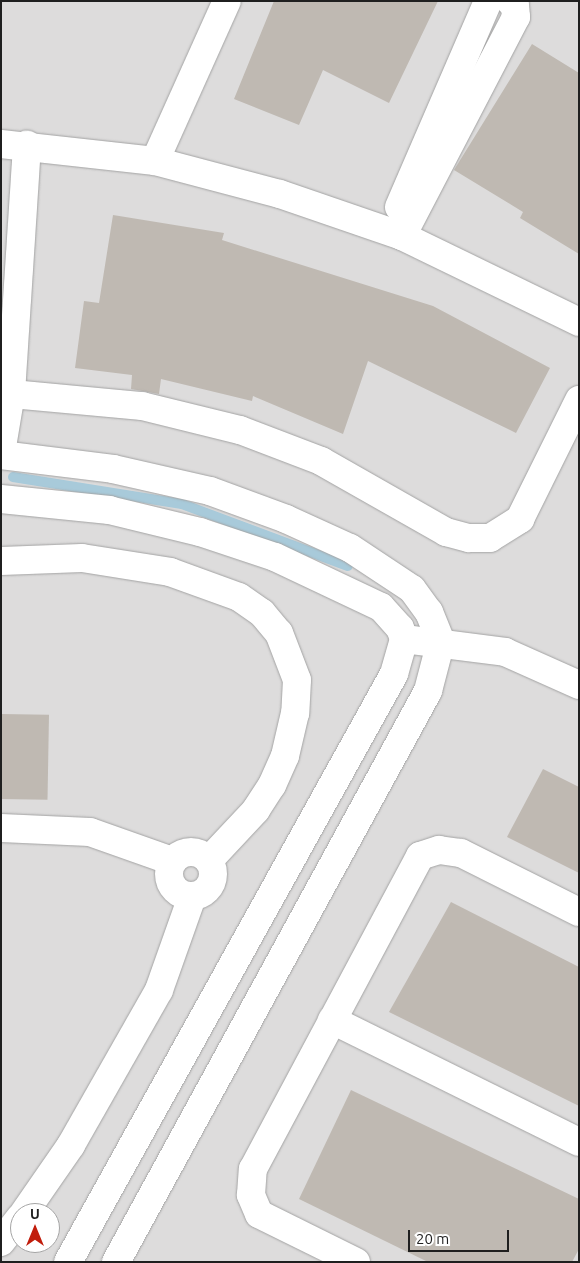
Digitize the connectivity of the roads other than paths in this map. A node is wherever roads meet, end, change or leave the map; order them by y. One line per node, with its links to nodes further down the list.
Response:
1 (227, 1): 5 (street)
2 (488, 1): 6 (street)
3 (510, 1): 6 (street)
4 (14, 145): 5 (street); 8 (street)
5 (155, 161): 6 (street)
6 (395, 234): 7 (street)
7 (579, 322)
8 (6, 393): 9 (street); 10 (street)
9 (579, 400)
10 (1, 454): 14 (street)
11 (1, 499): 13 (street)
12 (1, 561): 17 (street)
13 (404, 639): 14 (street); 27 (street)
14 (440, 641): 15 (street); 26 (street)
15 (579, 685)
16 (1, 828): 18 (street)
17 (209, 860): 18 (street); 19 (street)
18 (172, 861): 19 (street)
19 (192, 897): 23 (street)
20 (579, 912): 21 (street)
21 (332, 1020): 22 (street); 29 (street)
22 (579, 1142)
23 (31, 1203)
24 (10, 1231): 25 (street)
25 (1, 1242)
26 (133, 1249): 28 (street)
27 (68, 1262)
28 (116, 1262)
29 (356, 1262)

